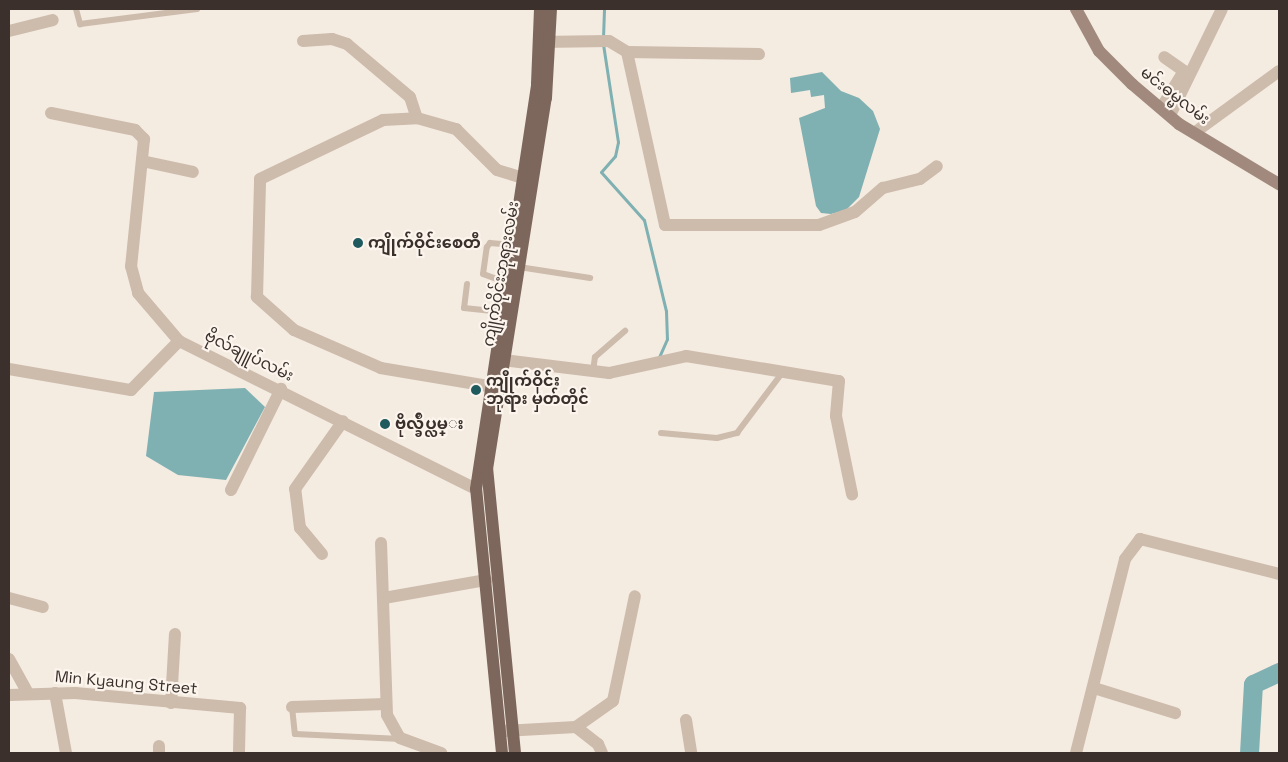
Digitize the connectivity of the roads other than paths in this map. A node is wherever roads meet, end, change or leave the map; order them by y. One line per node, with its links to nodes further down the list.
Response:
1 (76, 9): 7 (lane)
2 (197, 9): 7 (lane)
3 (540, 9): 11 (main road, ကျိုက်ဝိုင်းဘုရားလမ်း)
4 (551, 9): 11 (main road, ကျိုက်ဝိုင်းဘုရားလမ်း)
5 (1076, 9): 16 (main road, မင်းဓမ္မလမ်း)
6 (1222, 9): 16 (street)
7 (148, 12)
8 (53, 20): 9 (street)
9 (9, 32)
10 (303, 41): 18 (street)
11 (545, 42): 12 (street); 23 (main road, ကျိုက်ဝိုင်းဘုရားလမ်း); 26 (main road, ကျိုက်ဝိုင်းဘုရားလမ်း)
12 (627, 52): 13 (street); 21 (street)
13 (759, 54)
14 (1164, 57): 16 (street)
15 (1279, 71): 19 (street)
16 (1166, 111): 19 (main road, မင်းဓမ္မလမ်း)
17 (51, 113): 20 (street)
18 (417, 118): 23 (street); 37 (street)
19 (1194, 133): 24 (main road, မင်းဓမ္မလမ်း)
20 (142, 161): 22 (street); 32 (street)
21 (937, 166)
22 (193, 172)
23 (522, 178): 25 (main road, ကျိုက်ဝိုင်းဘုရားလမ်း)
24 (1279, 184)
25 (511, 246): 26 (main road, ကျိုက်ဝိုင်းဘုရားလမ်း); 28 (lane)
26 (514, 267): 27 (lane); 28 (main road, ကျိုက်ဝိုင်းဘုရားလမ်း); 33 (main road, ကျိုက်ဝိုင်းဘုရားလမ်း)
27 (590, 278)
28 (505, 282): 30 (main road, ကျိုက်ဝိုင်းဘုရားလမ်း)
29 (468, 284): 30 (lane)
30 (500, 312): 37 (main road, ကျိုက်ဝိုင်းဘုရားလမ်း)
31 (625, 331): 35 (lane)
32 (179, 341): 34 (street, ဗိုလ်ချူပ်လမ်း); 38 (street, ဗိုလ်ချူပ်လမ်း)
33 (504, 360): 35 (street); 47 (main road, ကျိုက်ဝိုင်းဘုရားလမ်း)
34 (9, 369)
35 (593, 371): 36 (street)
36 (782, 373): 40 (lane); 43 (street)
37 (488, 386): 41 (main road, ကျိုက်ဝိုင်းဘုရားလမ်း)
38 (281, 389): 39 (street, ဗိုလ်ချူပ်လမ်း); 42 (street)
39 (343, 421): 41 (street, ဗိုလ်ချူပ်လမ်း); 45 (street)
40 (660, 433)
41 (476, 489): 47 (main road, ကျိုက်ဝိုင်းဘုရားလမ်း)
42 (231, 490)
43 (852, 494)
44 (381, 543): 50 (street)
45 (322, 554)
46 (1279, 574): 54 (street)
47 (492, 579): 50 (street); 64 (main road, ကျိုက်ဝိုင်းဘုရားလမ်း)
48 (635, 596): 63 (street)
49 (9, 598): 51 (street)
50 (384, 598): 59 (street)
51 (43, 607)
52 (175, 634): 58 (street)
53 (9, 659): 55 (street)
54 (1094, 688): 61 (street); 73 (street)
55 (27, 692): 56 (street, Min Kyaung Street); 57 (street, Min Kyaung Street)
56 (55, 692): 58 (street, Min Kyaung Street); 66 (street)
57 (9, 695)
58 (171, 704): 67 (street, Min Kyaung Street)
59 (386, 704): 60 (street); 65 (street)
60 (292, 707): 65 (lane)
61 (1175, 713)
62 (686, 720): 72 (street)
63 (576, 727): 64 (street); 71 (street)
64 (507, 731): 69 (main road, ကျိုက်ဝိုင်းဘုရားလမ်း); 70 (main road, ကျိုက်ဝိုင်းဘုရားလမ်း)
65 (402, 739): 68 (street)
66 (66, 753)
67 (239, 753)
68 (441, 753)
69 (502, 753)
70 (515, 753)
71 (602, 753)
72 (691, 753)
73 (1076, 753)

